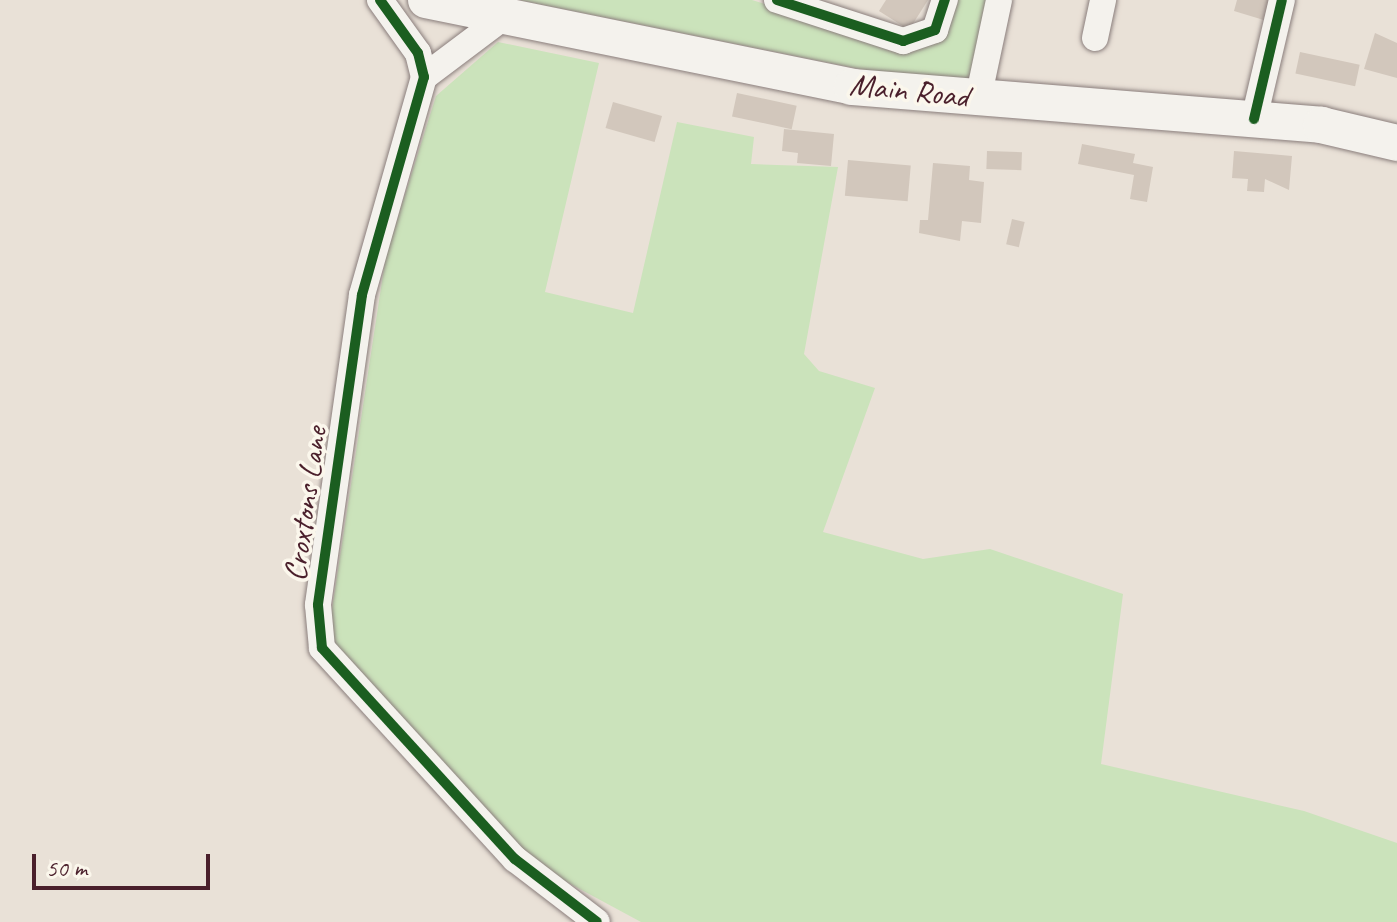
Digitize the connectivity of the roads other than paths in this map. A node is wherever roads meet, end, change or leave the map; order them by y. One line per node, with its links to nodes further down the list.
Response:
1 (380, 0): 10 (street)
2 (426, 0): 8 (main road, Main Road)
3 (777, 0): 4 (street)
4 (945, 0)
5 (999, 0): 11 (street)
6 (1103, 0): 9 (street)
7 (1282, 0): 12 (street)
8 (504, 17): 10 (street); 11 (main road, Main Road)
9 (1095, 38)
10 (424, 77): 14 (street, Croxtons Lane)
11 (978, 99): 12 (main road, Main Road)
12 (1254, 119): 13 (main road, Main Road)
13 (1397, 143)
14 (597, 922)

